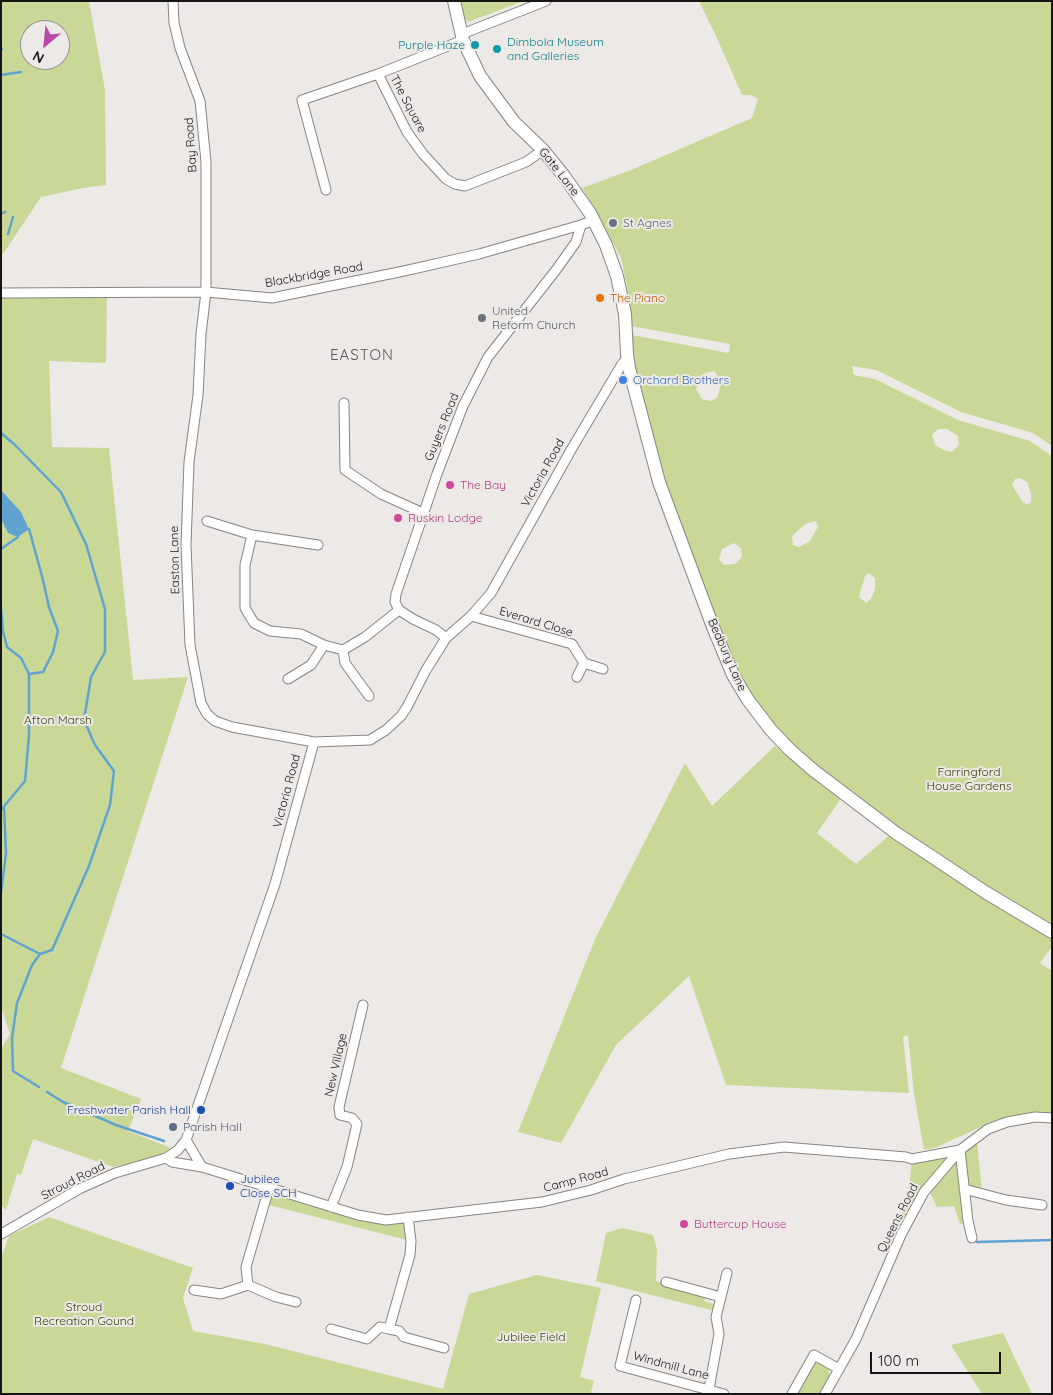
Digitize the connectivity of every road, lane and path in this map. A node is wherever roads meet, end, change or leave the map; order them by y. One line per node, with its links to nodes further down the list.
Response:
1 (173, 1): 10 (street, Bay Road)
2 (454, 1): 4 (street, Gate Lane)
3 (546, 1): 4 (street, The Square)
4 (462, 37): 5 (street, The Square); 6 (street, Gate Lane)
5 (378, 74): 6 (street, The Square); 7 (street)
6 (543, 150): 8 (street, Gate Lane)
7 (326, 190)
8 (594, 220): 9 (street, Blackbridge Road); 12 (street, Gate Lane)
9 (581, 225): 10 (street, Blackbridge Road); 14 (street, Guyers Road)
10 (206, 292): 11 (street, Blackbridge Road); 28 (street, Easton Lane)
11 (1, 293)
12 (628, 358): 19 (street, Victoria Road); 29 (street, Bedbury Lane)
13 (344, 403): 14 (street)
14 (423, 513): 18 (street, Guyers Road)
15 (207, 521): 16 (street)
16 (252, 535): 17 (street); 21 (street)
17 (318, 546)
18 (399, 610): 20 (street); 22 (street)
19 (471, 616): 20 (street, Victoria Road); 23 (street, Everard Close)
20 (446, 638): 28 (street, Victoria Road)
21 (324, 645): 22 (street); 26 (street)
22 (343, 650): 27 (street)
23 (584, 663): 24 (street); 25 (street)
24 (603, 669)
25 (577, 677)
26 (288, 679)
27 (369, 696)
28 (314, 742): 32 (street, Victoria Road)
29 (1052, 932)
30 (363, 1005): 39 (street, New Village)
31 (1052, 1118): 33 (street, Queens Road)
32 (186, 1140): 34 (street, Victoria Road); 35 (street)
33 (960, 1150): 37 (street); 40 (street, Camp Road); 53 (street, Queens Road)
34 (163, 1159): 35 (street, Camp Road); 41 (street, Stroud Road)
35 (202, 1167): 36 (street, Camp Road)
36 (270, 1188): 39 (street, Camp Road); 45 (street)
37 (964, 1189): 38 (street); 42 (street)
38 (1042, 1205)
39 (331, 1207): 40 (street, Camp Road)
40 (408, 1218): 51 (street)
41 (1, 1234)
42 (972, 1238)
43 (727, 1273): 47 (street)
44 (666, 1282): 47 (street)
45 (248, 1285): 46 (street); 49 (street)
46 (194, 1290)
47 (721, 1297): 54 (street)
48 (636, 1300): 54 (street, Windmill Lane)
49 (296, 1302)
50 (331, 1329): 51 (street)
51 (389, 1329): 52 (street)
52 (444, 1348)
53 (839, 1369): 56 (street); 57 (street, Queens Road)
54 (709, 1389): 55 (street, Windmill Lane)
55 (724, 1394)
56 (792, 1394)
57 (825, 1394)

